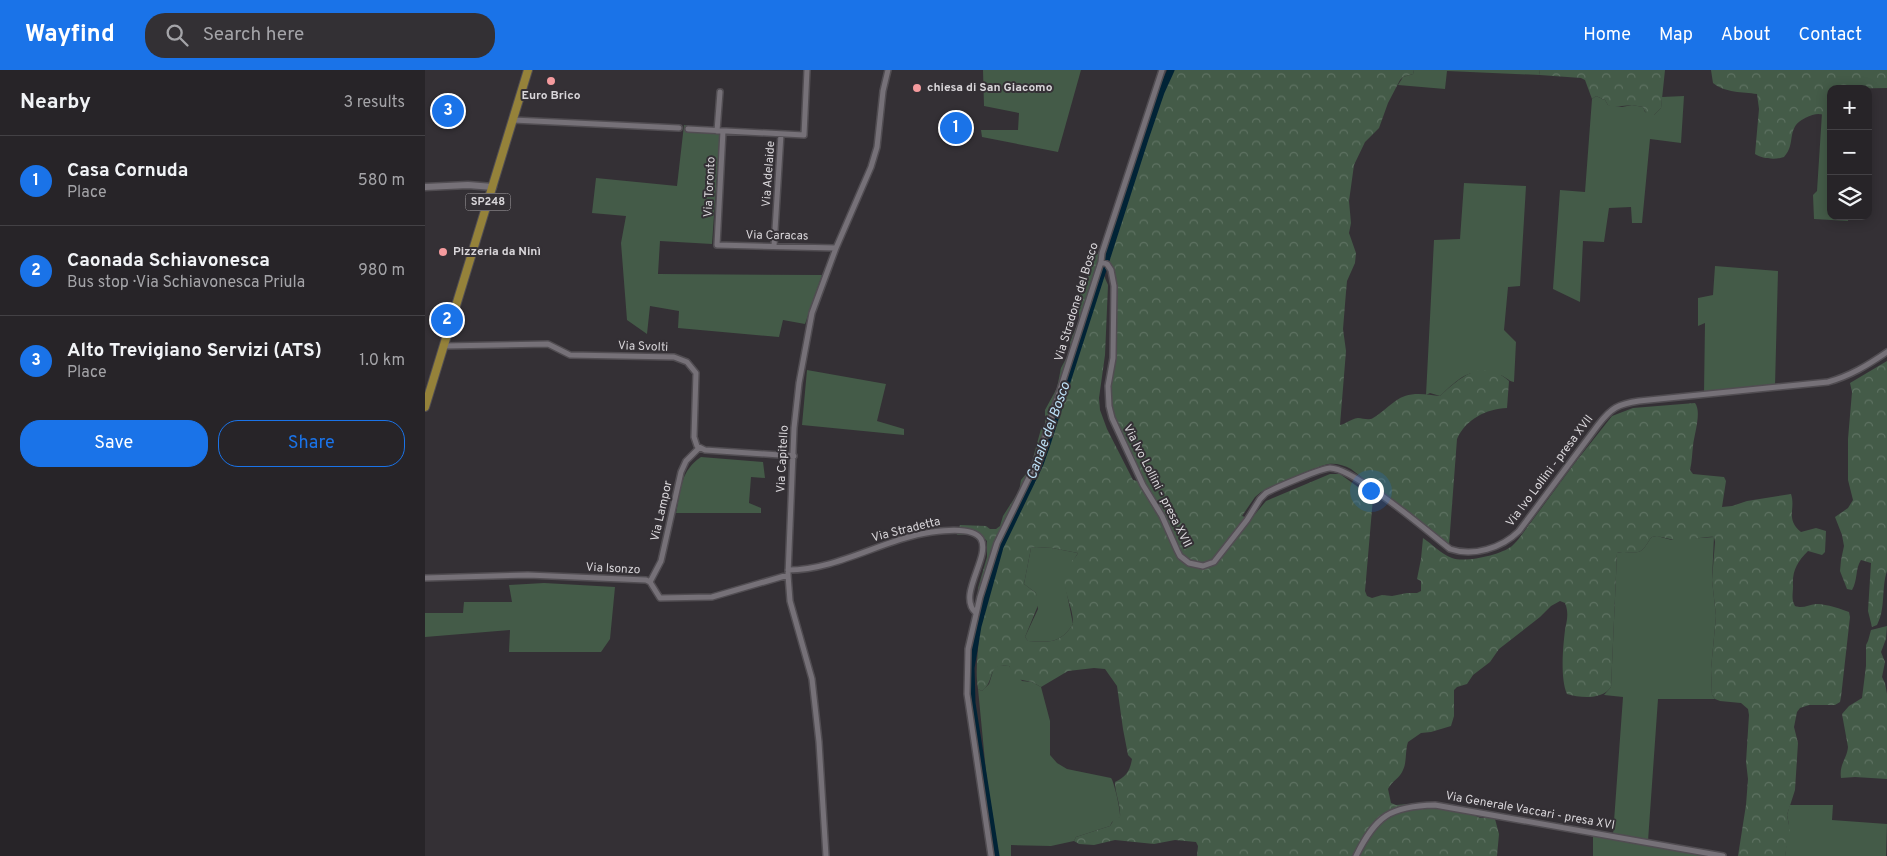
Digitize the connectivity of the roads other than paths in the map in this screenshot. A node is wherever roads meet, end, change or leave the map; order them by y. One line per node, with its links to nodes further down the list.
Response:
1 (528, 70): 6 (main road, SP248)
2 (807, 70): 10 (street)
3 (1162, 70): 16 (street, Via Stradone del Bosco)
4 (887, 71): 15 (street, Via Capitello)
5 (720, 92): 9 (street, Via Toronto)
6 (513, 120): 7 (street); 12 (main road, SP248)
7 (679, 128)
8 (688, 129): 9 (street)
9 (720, 131): 10 (street); 13 (street, Via Toronto)
10 (781, 134): 14 (street, Via Adelaide)
11 (425, 187): 12 (street)
12 (493, 188): 17 (main road, SP248)
13 (717, 245): 14 (street, Via Caracas)
14 (774, 246): 15 (street, Via Caracas)
15 (836, 248): 21 (street, Via Capitello)
16 (1103, 263): 18 (street, Via Ivo Lollini - presa XVII); 25 (street, Via Stradone del Bosco)
17 (444, 346): 19 (main road, SP248); 20 (street, Via Svolti)
18 (1887, 352)
19 (425, 407)
20 (699, 448): 21 (street); 24 (street, Via Lampor)
21 (794, 456): 22 (street, Via Capitello)
22 (788, 573): 24 (street, Via Isonzo); 25 (street, Via Stradetta); 26 (street, Via Capitello)
23 (425, 578): 24 (street, Via Isonzo)
24 (651, 582)
25 (976, 612): 27 (street, Via Stradone del Bosco)
26 (827, 856)
27 (991, 856)
28 (1356, 856): 29 (street, Via Generale Vaccari - presa XVI)
29 (1723, 856)

